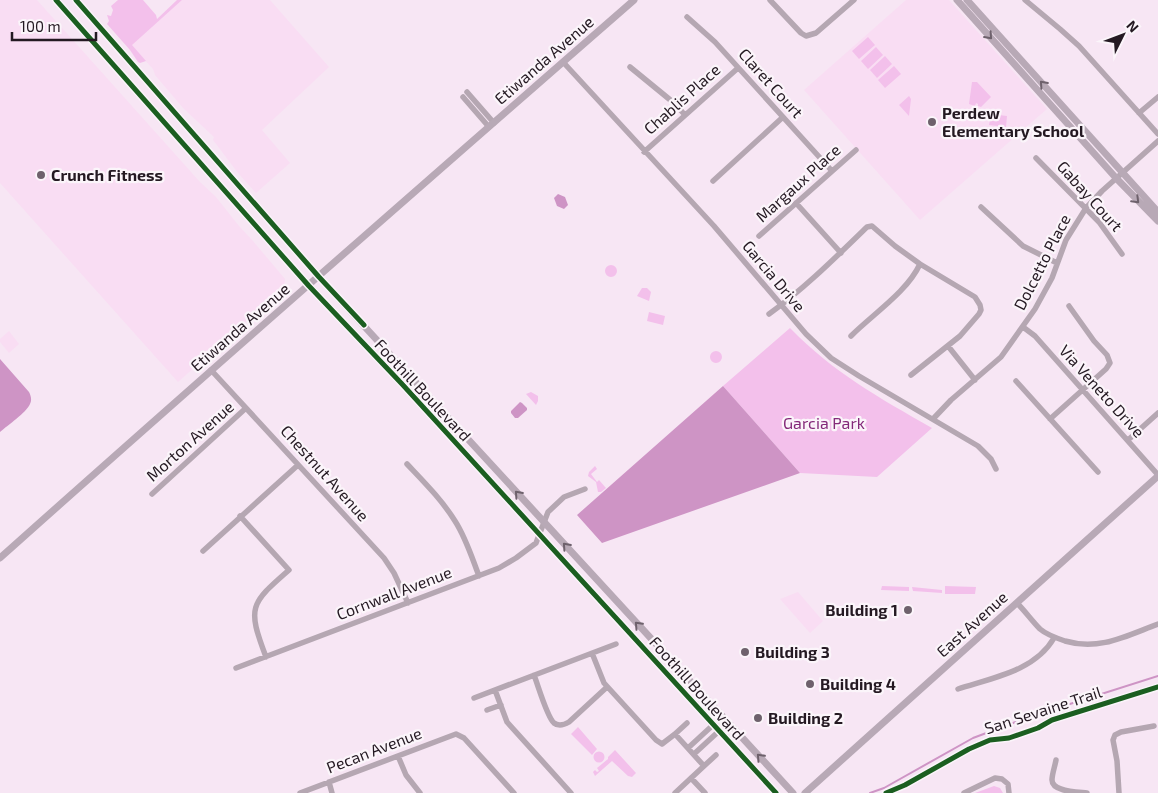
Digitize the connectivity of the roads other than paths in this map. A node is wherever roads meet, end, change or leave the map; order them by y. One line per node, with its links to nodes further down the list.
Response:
1 (56, 0): 39 (main road, Foothill Boulevard)
2 (76, 0): 38 (main road, Foothill Boulevard)
3 (634, 0): 10 (main road, Etiwanda Avenue)
4 (770, 0): 5 (street)
5 (854, 0)
6 (957, 0): 26 (main road, one-way to 26)
7 (967, 0): 25 (main road, one-way to 7)
8 (1025, 0): 15 (street)
9 (687, 17): 12 (street, Claret Court)
10 (563, 62): 18 (main road, Etiwanda Avenue); 22 (street, Garcia Drive)
11 (630, 67): 16 (street)
12 (738, 68): 16 (street, Chablis Place); 17 (street, Claret Court)
13 (465, 94): 18 (street)
14 (1158, 97): 15 (street)
15 (1139, 113): 19 (street)
16 (685, 115): 22 (street, Chablis Place)
17 (783, 117): 24 (street, Claret Court); 27 (street)
18 (491, 125): 38 (main road, Etiwanda Avenue)
19 (1158, 134)
20 (1158, 141): 25 (street, Dolcetto Place)
21 (856, 150): 24 (street, Margaux Place)
22 (644, 152): 40 (street, Garcia Drive)
23 (1036, 158): 30 (street, Gabay Court)
24 (832, 171): 28 (street, Margaux Place)
25 (1122, 173): 26 (street, Dolcetto Place); 31 (main road)
26 (1116, 178): 30 (street, Dolcetto Place); 32 (main road, one-way to 32)
27 (713, 181)
28 (796, 203): 33 (street, Margaux Place); 34 (street)
29 (980, 207): 36 (street)
30 (1086, 208): 35 (street, Gabay Court); 36 (street, Dolcetto Place)
31 (1158, 212)
32 (1158, 221)
33 (759, 236)
34 (840, 253): 37 (street); 40 (street)
35 (1122, 254)
36 (1057, 263): 43 (street, Dolcetto Place)
37 (920, 264): 44 (street); 45 (street)
38 (319, 277): 39 (main road, Etiwanda Avenue); 64 (main road, Foothill Boulevard, one-way to 38)
39 (309, 286): 46 (main road, Etiwanda Avenue); 65 (main road, Foothill Boulevard)
40 (781, 305): 42 (street); 53 (street, Garcia Drive)
41 (1069, 306): 50 (street)
42 (769, 314)
43 (1023, 327): 48 (street, Dolcetto Place); 50 (street, Via Veneto Drive)
44 (851, 336)
45 (948, 346): 47 (street); 48 (street)
46 (211, 370): 51 (street, Chestnut Avenue); 67 (main road, Etiwanda Avenue)
47 (911, 375)
48 (975, 380): 53 (street, Dolcetto Place)
49 (1016, 381): 54 (street)
50 (1083, 390): 54 (street); 55 (street, Via Veneto Drive)
51 (246, 408): 57 (street, Chestnut Avenue); 62 (street, Morton Avenue)
52 (1158, 413): 55 (street)
53 (933, 419): 58 (street, Garcia Drive)
54 (1050, 419): 59 (street)
55 (1128, 440): 60 (street, Via Veneto Drive)
56 (407, 464): 68 (street)
57 (298, 465): 63 (street); 69 (street, Chestnut Avenue)
58 (996, 468)
59 (1098, 472)
60 (1158, 475): 70 (main road, East Avenue)
61 (585, 489): 64 (street, Cornwall Avenue)
62 (152, 494)
63 (240, 516): 66 (street); 75 (street)
64 (543, 522): 65 (street, Cornwall Avenue); 105 (main road, Foothill Boulevard, one-way to 64)
65 (539, 534): 68 (street, Cornwall Avenue); 85 (main road, Foothill Boulevard)
66 (203, 551)
67 (0, 558)
68 (479, 576): 69 (street, Cornwall Avenue)
69 (408, 602): 75 (street, Cornwall Avenue)
70 (1017, 603): 72 (street); 106 (main road, East Avenue)
71 (1158, 624): 72 (street)
72 (1054, 638): 79 (street)
73 (616, 644): 74 (street)
74 (592, 654): 77 (street); 78 (street)
75 (266, 657): 76 (street, Cornwall Avenue)
76 (236, 668)
77 (534, 675): 78 (street); 80 (street)
78 (607, 687): 88 (street)
79 (958, 689)
80 (495, 690): 81 (street); 82 (street)
81 (474, 698)
82 (501, 705): 83 (street); 101 (street)
83 (487, 710)
84 (687, 723): 88 (street)
85 (713, 725): 87 (main road, Foothill Boulevard); 89 (street)
86 (1154, 726): 110 (street)
87 (719, 731): 90 (street); 104 (main road, Foothill Boulevard)
88 (675, 734): 89 (street)
89 (686, 746): 90 (street)
90 (694, 754): 94 (street)
91 (716, 755): 94 (street)
92 (398, 756): 96 (street, Pecan Avenue); 99 (street); 100 (street, Pecan Avenue)
93 (1056, 760): 109 (street)
94 (704, 766): 95 (street)
95 (691, 778): 102 (street); 103 (street)
96 (329, 782): 97 (street, Pecan Avenue); 98 (street)
97 (300, 793)
98 (332, 793)
99 (420, 793)
100 (514, 793)
101 (571, 793)
102 (675, 793)
103 (705, 793)
104 (776, 793)
105 (793, 793)
106 (805, 793)
107 (964, 793): 108 (street)
108 (1009, 793)
109 (1087, 793)
110 (1119, 793)

